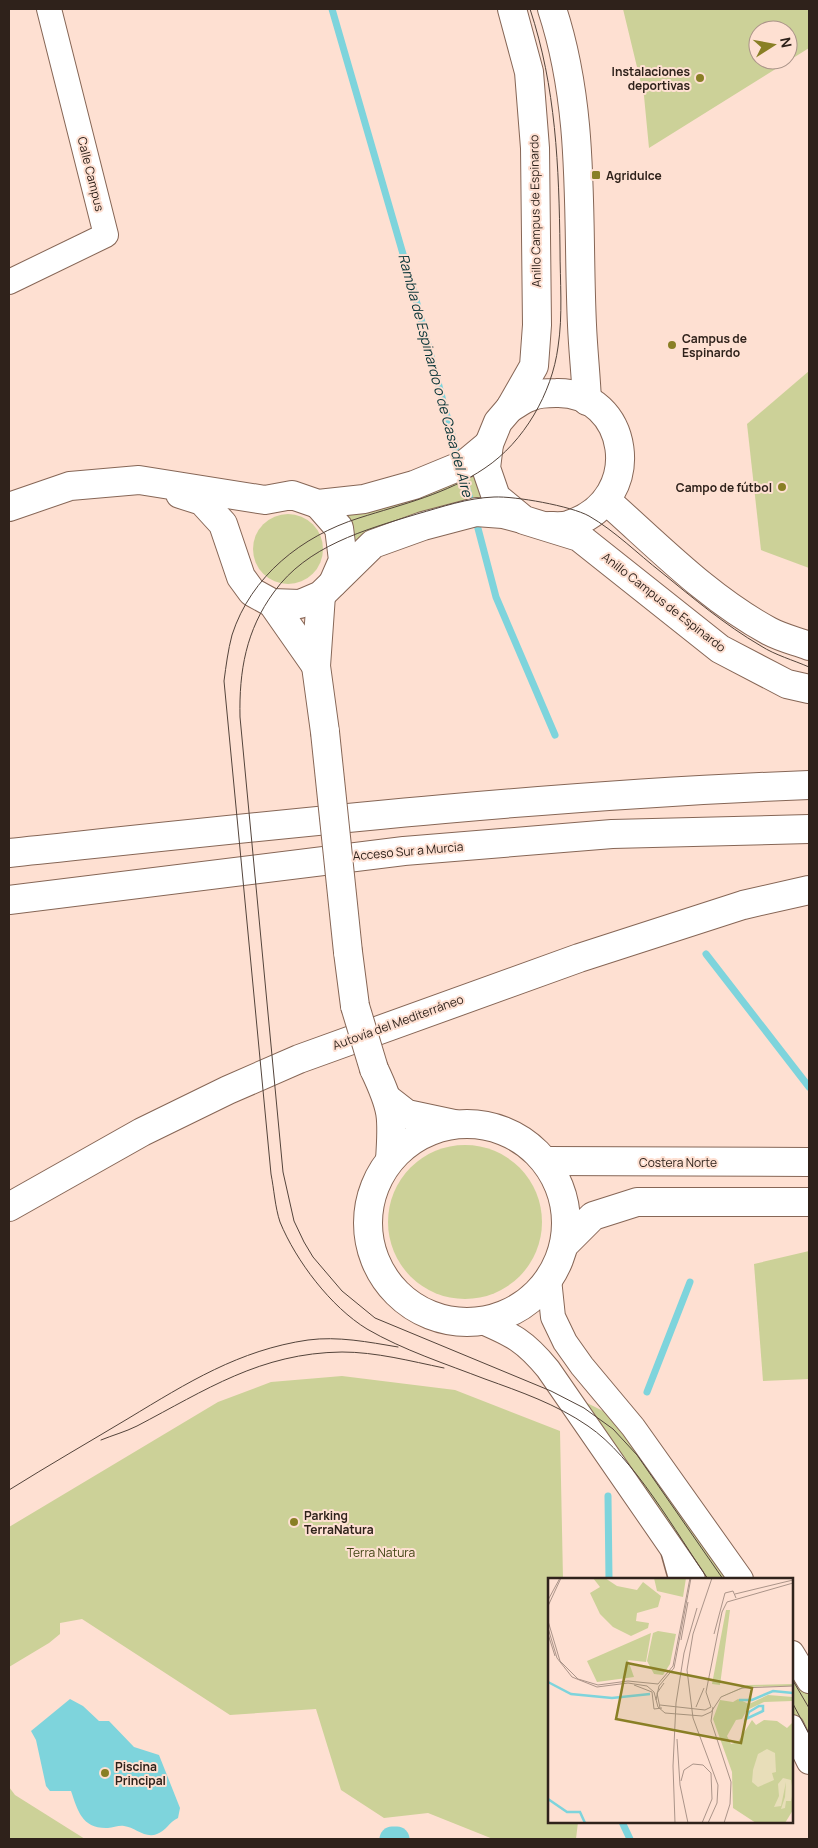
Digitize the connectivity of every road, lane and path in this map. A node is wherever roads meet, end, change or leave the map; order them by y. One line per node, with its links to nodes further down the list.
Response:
1 (49, 9): 4 (street, Calle Campus)
2 (512, 9): 6 (main road, Anillo Campus de Espinardo)
3 (552, 9): 5 (main road)
4 (9, 282)
5 (587, 401): 6 (main road, Anillo Campus de Espinardo); 10 (main road, Anillo Campus de Espinardo)
6 (510, 408): 7 (main road, Anillo Campus de Espinardo)
7 (489, 444): 11 (main road); 13 (main road, Anillo Campus de Espinardo)
8 (139, 480): 9 (main road); 12 (main road); 14 (main road)
9 (265, 500): 11 (main road); 14 (main road)
10 (607, 501): 13 (main road, Anillo Campus de Espinardo); 17 (main road)
11 (318, 504): 15 (main road)
12 (9, 506)
13 (536, 523): 15 (main road); 19 (main road, Anillo Campus de Espinardo)
14 (234, 551): 16 (main road)
15 (327, 589): 16 (main road); 18 (main road)
16 (272, 603): 18 (main road)
17 (809, 646)
18 (316, 666): 25 (main road, bridge)
19 (809, 690)
20 (809, 785): 22 (main road)
21 (809, 829): 24 (main road, Acceso Sur a Murcia)
22 (9, 853)
23 (809, 890): 31 (main road, Autovía del Mediterráneo)
24 (9, 900)
25 (389, 1100): 26 (main road); 27 (main road)
26 (454, 1124): 27 (main road); 28 (main road)
27 (390, 1160): 34 (main road)
28 (546, 1161): 29 (main road, Costera Norte); 32 (main road)
29 (809, 1162)
30 (809, 1202): 32 (main road)
31 (9, 1207)
32 (564, 1245): 33 (main road)
33 (550, 1279): 34 (main road); 38 (street)
34 (480, 1321): 35 (street)
35 (664, 1537): 36 (lane); 37 (street)
36 (675, 1578)
37 (692, 1578)
38 (739, 1578)
39 (793, 1655): 40 (street)
40 (809, 1681)
41 (793, 1729): 42 (street)
42 (809, 1762)

